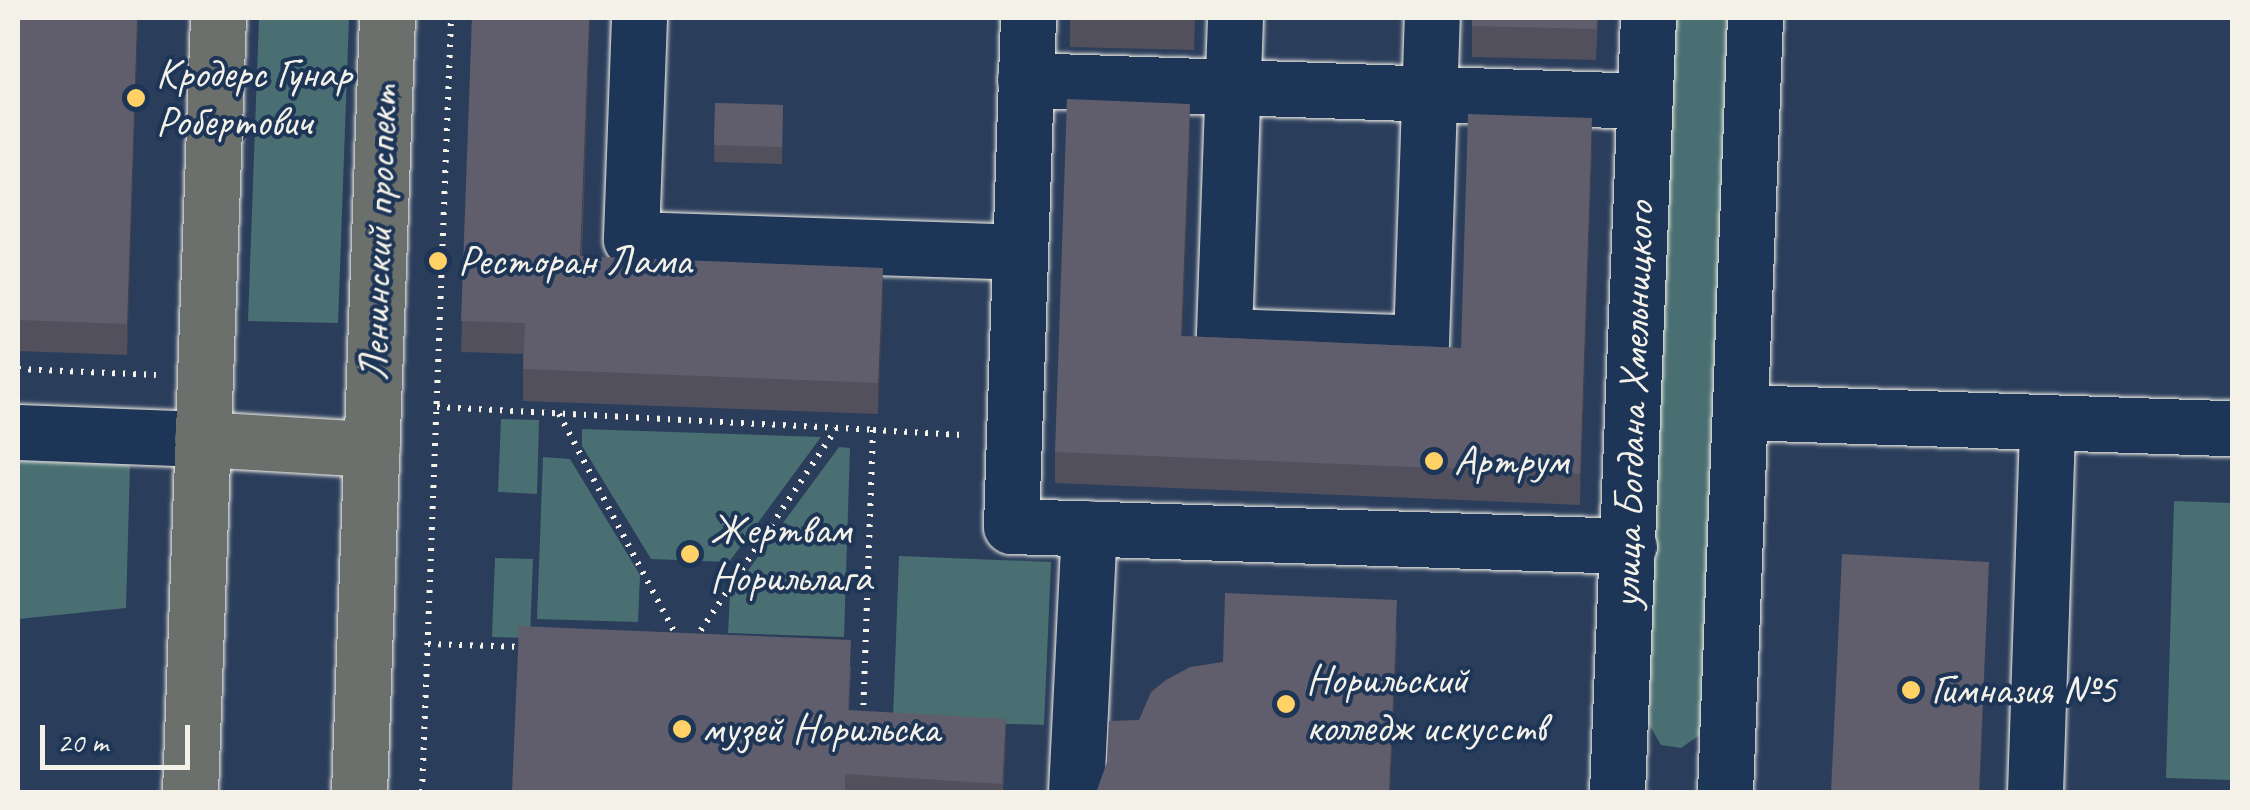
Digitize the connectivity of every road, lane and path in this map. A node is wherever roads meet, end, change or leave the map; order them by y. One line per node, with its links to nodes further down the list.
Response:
1 (218, 18): 26 (main road)
2 (387, 18): 27 (main road, Ленинский проспект)
3 (452, 18): 17 (path)
4 (639, 18): 14 (street)
5 (1028, 18): 10 (street)
6 (1236, 18): 11 (street)
7 (1432, 18): 12 (street)
8 (1648, 18): 13 (street, улица Богдана Хмельницкого)
9 (1755, 18): 18 (street)
10 (1026, 80): 11 (street); 14 (street)
11 (1233, 87): 12 (street); 12 (street)
12 (1430, 94): 13 (street)
13 (1645, 101): 29 (street, улица Богдана Хмельницкого)
14 (1020, 252): 25 (street)
15 (18, 369): 16 (path)
16 (156, 375)
17 (437, 408): 19 (path); 30 (path)
18 (1741, 412): 20 (street); 40 (street)
19 (559, 414): 21 (path); 21 (path)
20 (2047, 422): 22 (street); 41 (street)
21 (837, 428): 23 (path)
22 (2232, 428)
23 (873, 430): 25 (path); 33 (path)
24 (18, 432): 26 (street)
25 (1013, 438): 28 (street)
26 (202, 440): 27 (main road); 35 (main road)
27 (372, 449): 36 (main road, Ленинский проспект)
28 (1088, 528): 29 (street); 38 (street)
29 (1629, 546): 39 (street, улица Богдана Хмельницкого)
30 (428, 644): 31 (path); 37 (path)
31 (527, 647)
32 (845, 658): 33 (path)
33 (865, 658): 34 (path)
34 (862, 735)
35 (190, 792)
36 (360, 792)
37 (422, 792)
38 (1076, 792)
39 (1617, 792)
40 (1726, 792)
41 (2035, 792)

